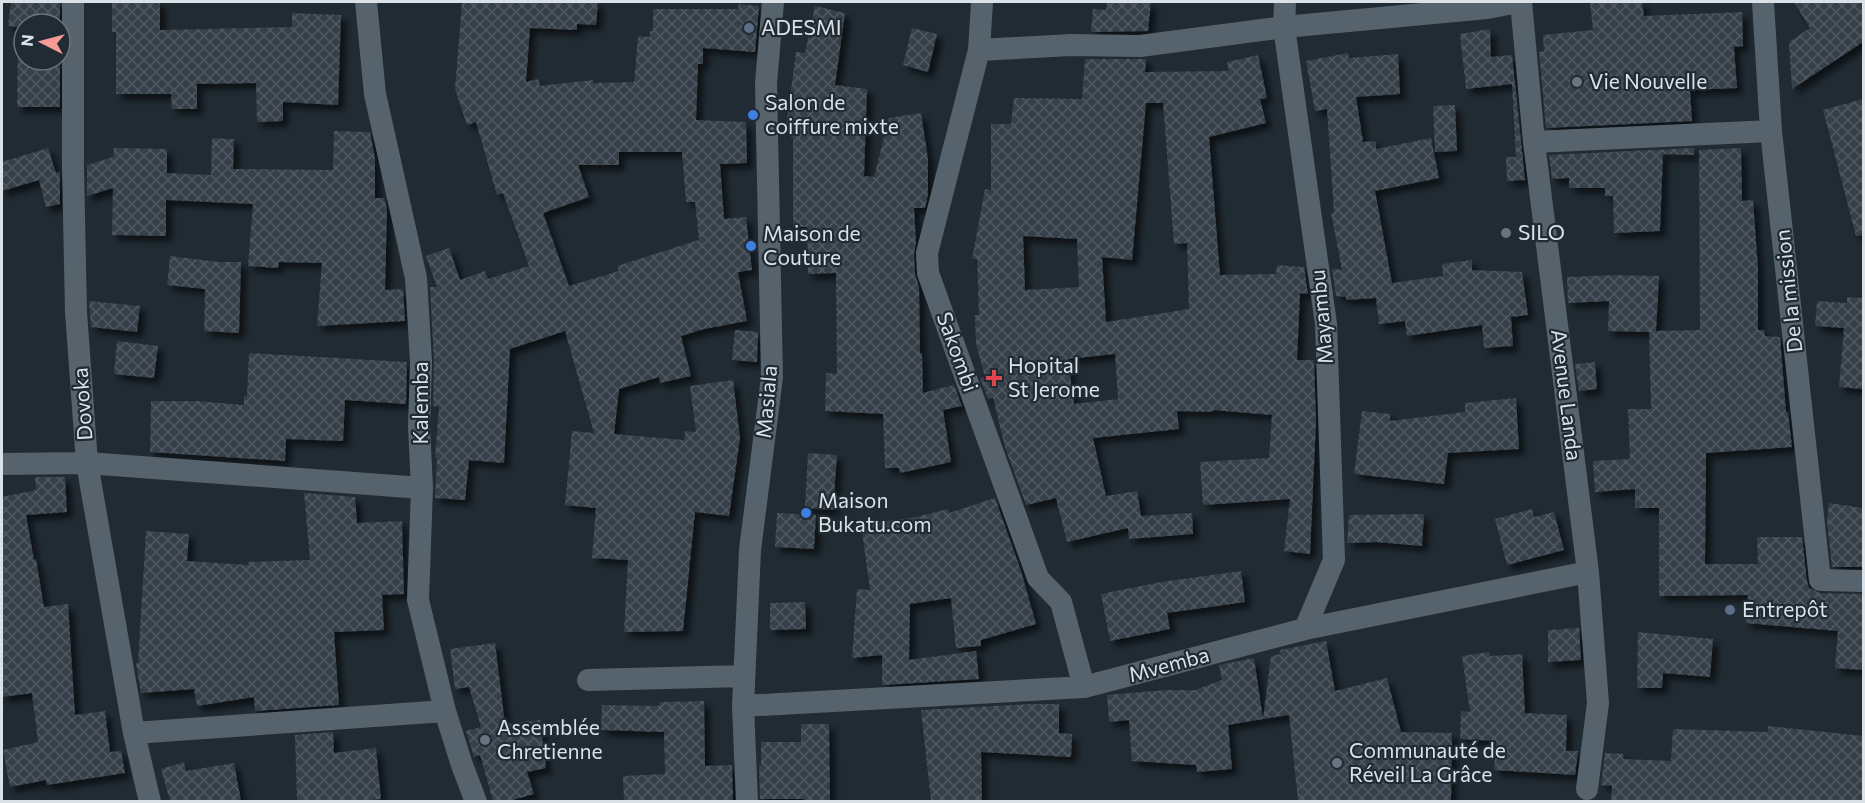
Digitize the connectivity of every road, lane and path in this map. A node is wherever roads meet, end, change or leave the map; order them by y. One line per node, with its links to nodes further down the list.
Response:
1 (73, 2): 12 (street, Dovoka)
2 (366, 2): 14 (street, Kalemba)
3 (773, 2): 18 (street, Masiala)
4 (982, 2): 9 (street, Sakombi)
5 (1285, 2): 8 (street, Mayambu)
6 (1520, 2): 8 (street); 11 (street, Avenue Landa)
7 (1763, 2): 10 (street, De la mission)
8 (1284, 27): 9 (street); 17 (street, Mayambu)
9 (979, 51): 20 (street, Sakombi)
10 (1771, 131): 11 (street); 16 (street, De la mission)
11 (1534, 142): 15 (street, Avenue Landa)
12 (87, 463): 13 (street); 14 (street); 23 (street, Dovoka)
13 (2, 464)
14 (422, 488): 22 (street, Kalemba)
15 (1588, 572): 17 (street, Mvemba); 24 (street, Avenue Landa)
16 (1863, 581)
17 (1305, 629): 20 (street, Mvemba)
18 (744, 676): 19 (street); 21 (street, Masiala)
19 (588, 680)
20 (1083, 687): 21 (street, Mvemba)
21 (743, 706): 27 (street, Masiala)
22 (445, 711): 23 (street); 26 (street, Kalemba)
23 (134, 733): 25 (street, Dovoka)
24 (1587, 789)
25 (150, 801)
26 (476, 801)
27 (747, 801)

